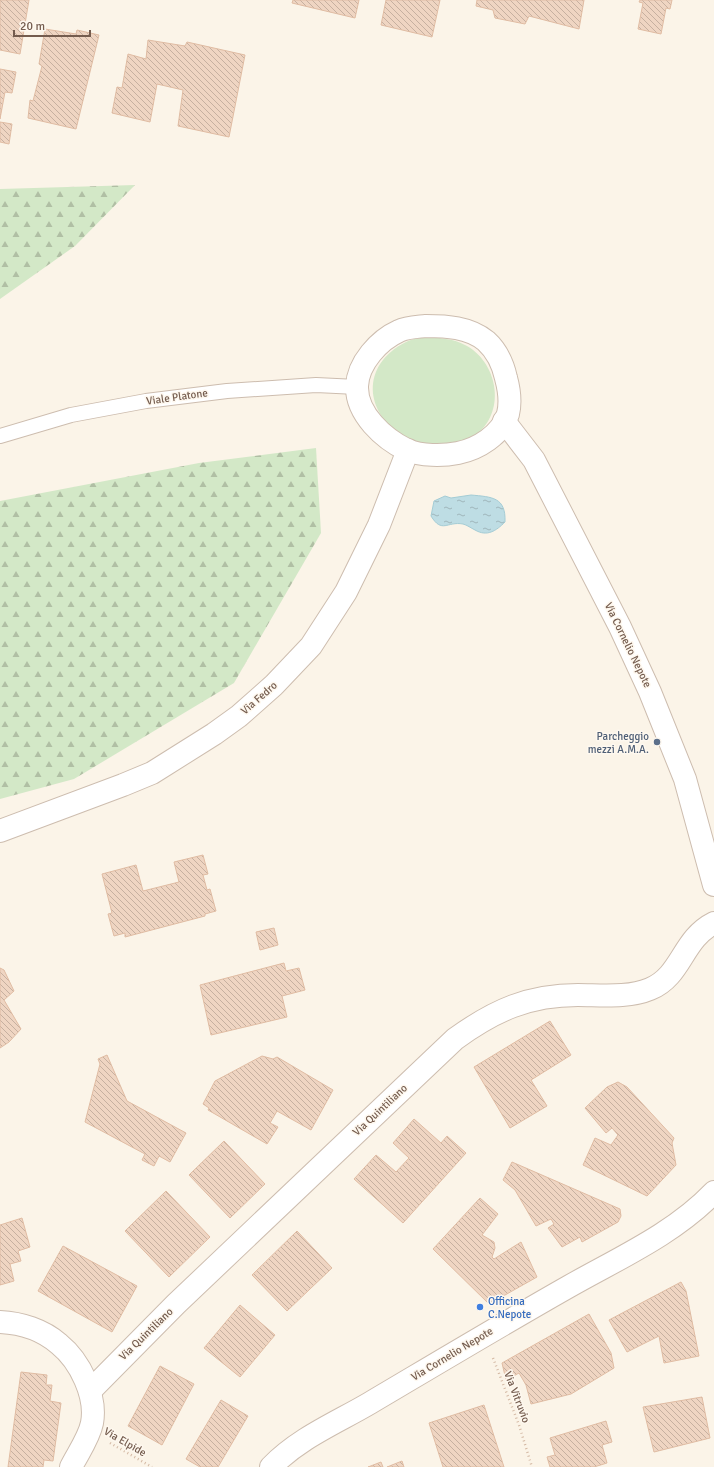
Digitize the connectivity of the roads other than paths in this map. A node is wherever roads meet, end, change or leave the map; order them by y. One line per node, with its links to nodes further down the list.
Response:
1 (357, 387): 2 (street); 3 (lane, Viale Platone); 4 (street)
2 (504, 421): 4 (street); 6 (street, Via Cornelio Nepote)
3 (0, 436)
4 (408, 450): 5 (street, Via Fedro)
5 (0, 831)
6 (714, 885)
7 (714, 923): 10 (street, Via Quintiliano)
8 (714, 1192): 12 (street, Via Cornelio Nepote)
9 (0, 1322): 10 (street)
10 (90, 1391): 11 (street)
11 (71, 1467)
12 (271, 1467)

